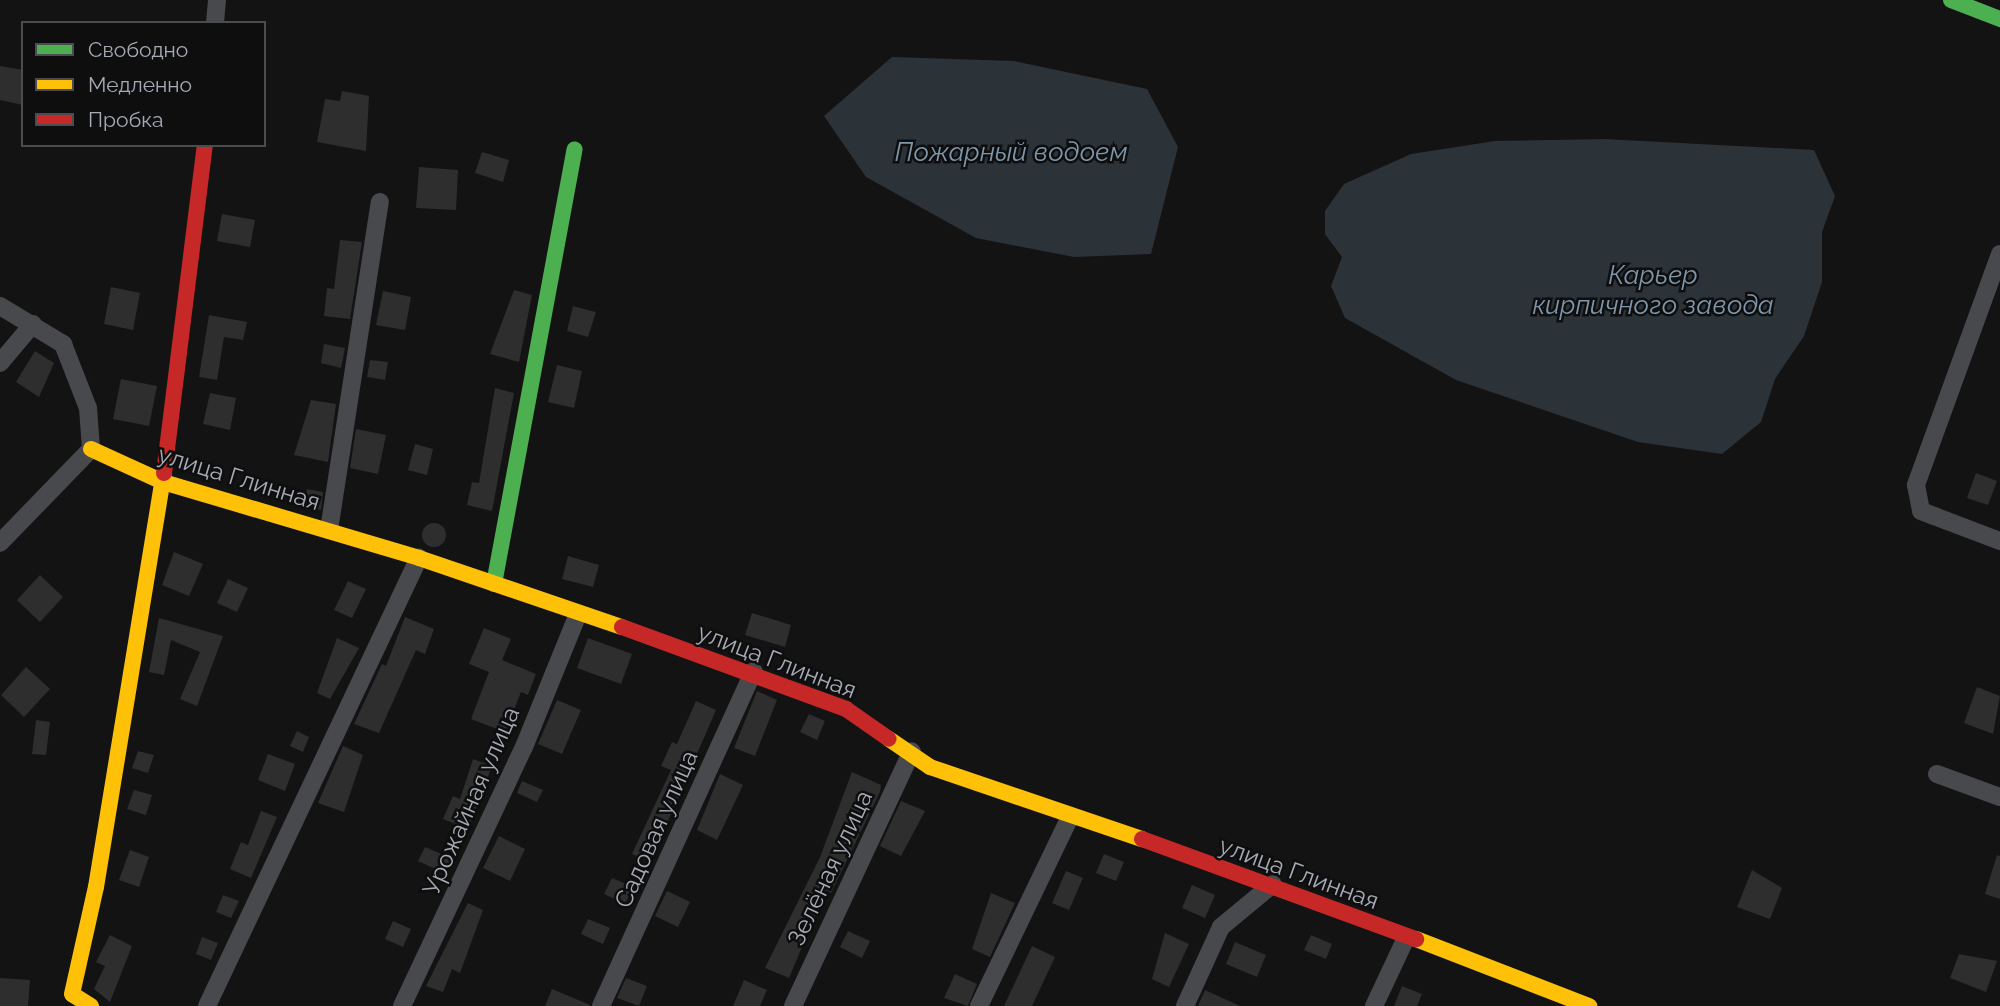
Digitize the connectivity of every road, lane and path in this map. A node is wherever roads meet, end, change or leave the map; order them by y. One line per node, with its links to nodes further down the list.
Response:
1 (217, 0): 4 (street)
2 (1951, 0): 3 (street)
3 (2000, 19)
4 (215, 21)
5 (205, 147): 14 (street)
6 (575, 149): 19 (street)
7 (380, 202): 15 (street)
8 (2000, 254): 9 (street)
9 (1994, 286): 16 (street)
10 (0, 306): 11 (street)
11 (33, 324): 12 (street); 13 (street)
12 (0, 363)
13 (91, 449): 14 (street, улица Глинная); 17 (street)
14 (163, 482): 15 (street, улица Глинная); 29 (street)
15 (329, 530): 18 (street, улица Глинная)
16 (2000, 541)
17 (0, 543)
18 (419, 558): 19 (street, улица Глинная); 30 (street)
19 (494, 584): 20 (street, улица Глинная)
20 (578, 614): 21 (street, улица Глинная); 31 (street, Урожайная улица)
21 (754, 671): 22 (street, улица Глинная); 32 (street, Садовая улица)
22 (912, 751): 25 (street, улица Глинная); 33 (street, Зелёная улица)
23 (1937, 774): 24 (street)
24 (2000, 797)
25 (1069, 819): 26 (street, улица Глинная); 34 (street)
26 (1273, 884): 27 (street, улица Глинная); 35 (street)
27 (1406, 938): 28 (street, улица Глинная); 36 (street)
28 (1578, 1003)
29 (91, 1006)
30 (207, 1006)
31 (402, 1006)
32 (601, 1006)
33 (793, 1006)
34 (979, 1006)
35 (1185, 1006)
36 (1374, 1006)

